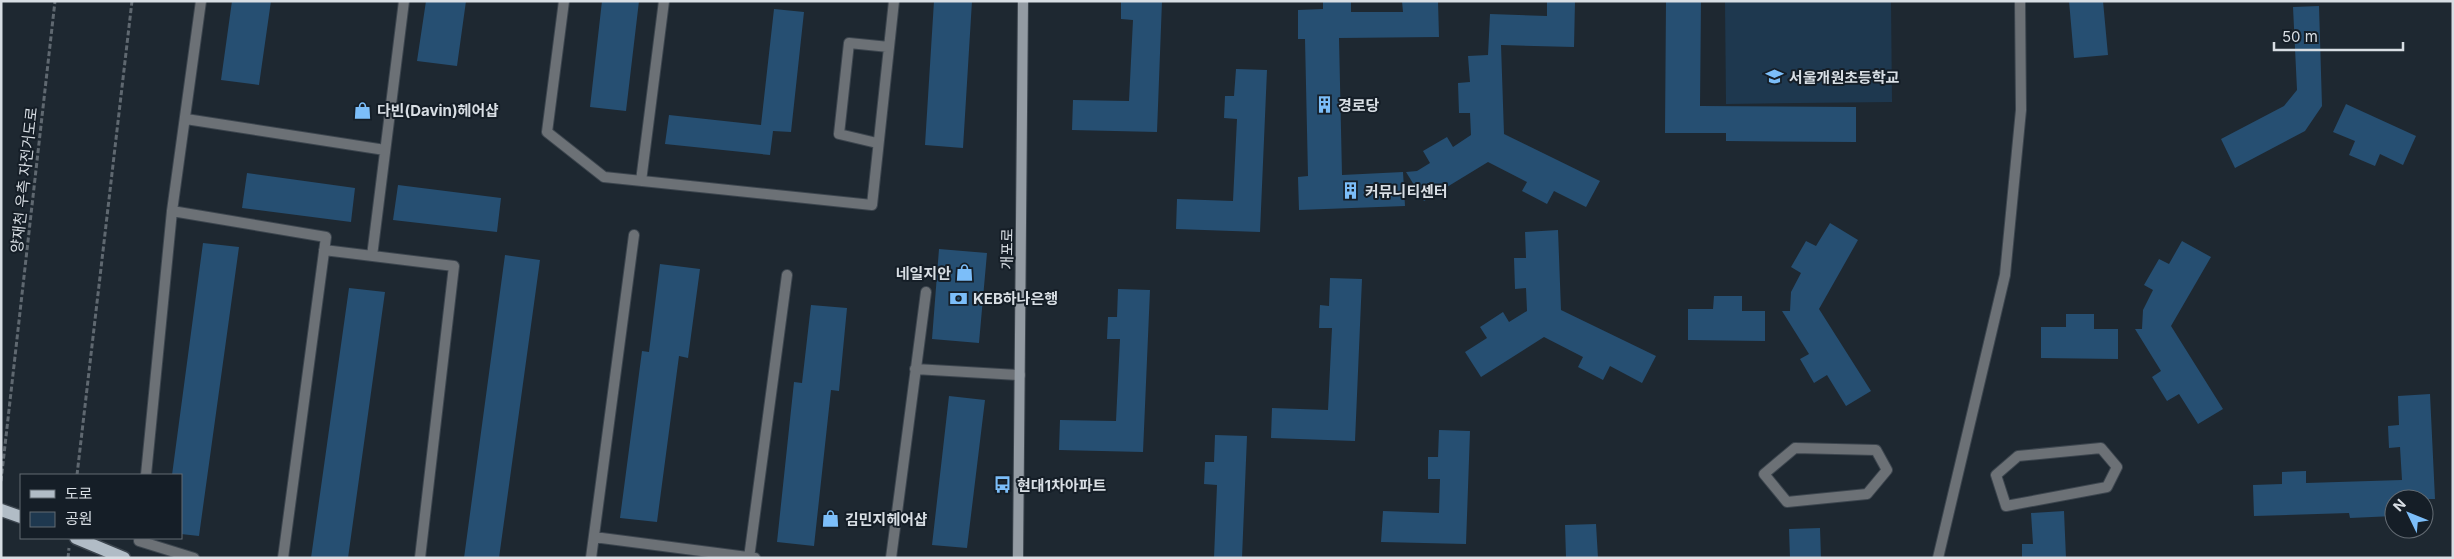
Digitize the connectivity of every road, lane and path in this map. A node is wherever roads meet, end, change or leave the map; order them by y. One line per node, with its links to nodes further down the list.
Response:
1 (56, 1): 27 (path, 양재천 우측 자전거도로)
2 (132, 1): 24 (path)
3 (201, 1): 11 (street)
4 (404, 1): 13 (street)
5 (564, 1): 14 (street)
6 (664, 1): 14 (street)
7 (894, 1): 10 (street)
8 (1023, 1): 22 (street, 개포로)
9 (2020, 1): 42 (street)
10 (889, 46): 12 (street); 12 (street)
11 (186, 119): 13 (street); 15 (street)
12 (877, 144): 14 (street)
13 (385, 150): 18 (street)
14 (641, 181)
15 (172, 211): 17 (street); 25 (street)
16 (634, 235): 30 (street)
17 (324, 250): 18 (street); 35 (street)
18 (372, 256): 36 (street)
19 (787, 275): 38 (street)
20 (926, 292): 21 (street)
21 (915, 369): 22 (street); 40 (street)
22 (1020, 375): 41 (street, 개포로)
23 (1887, 470): 23 (street)
24 (77, 474)
25 (146, 474)
26 (1996, 475): 26 (street)
27 (1, 481)
28 (1, 510): 29 (main road)
29 (20, 517)
30 (594, 537): 37 (street); 38 (street)
31 (78, 539): 33 (main road)
32 (140, 539): 34 (street)
33 (124, 558)
34 (194, 558)
35 (283, 558)
36 (420, 558)
37 (591, 558)
38 (749, 558): 39 (street)
39 (755, 558)
40 (891, 558)
41 (1018, 558)
42 (1938, 558)

